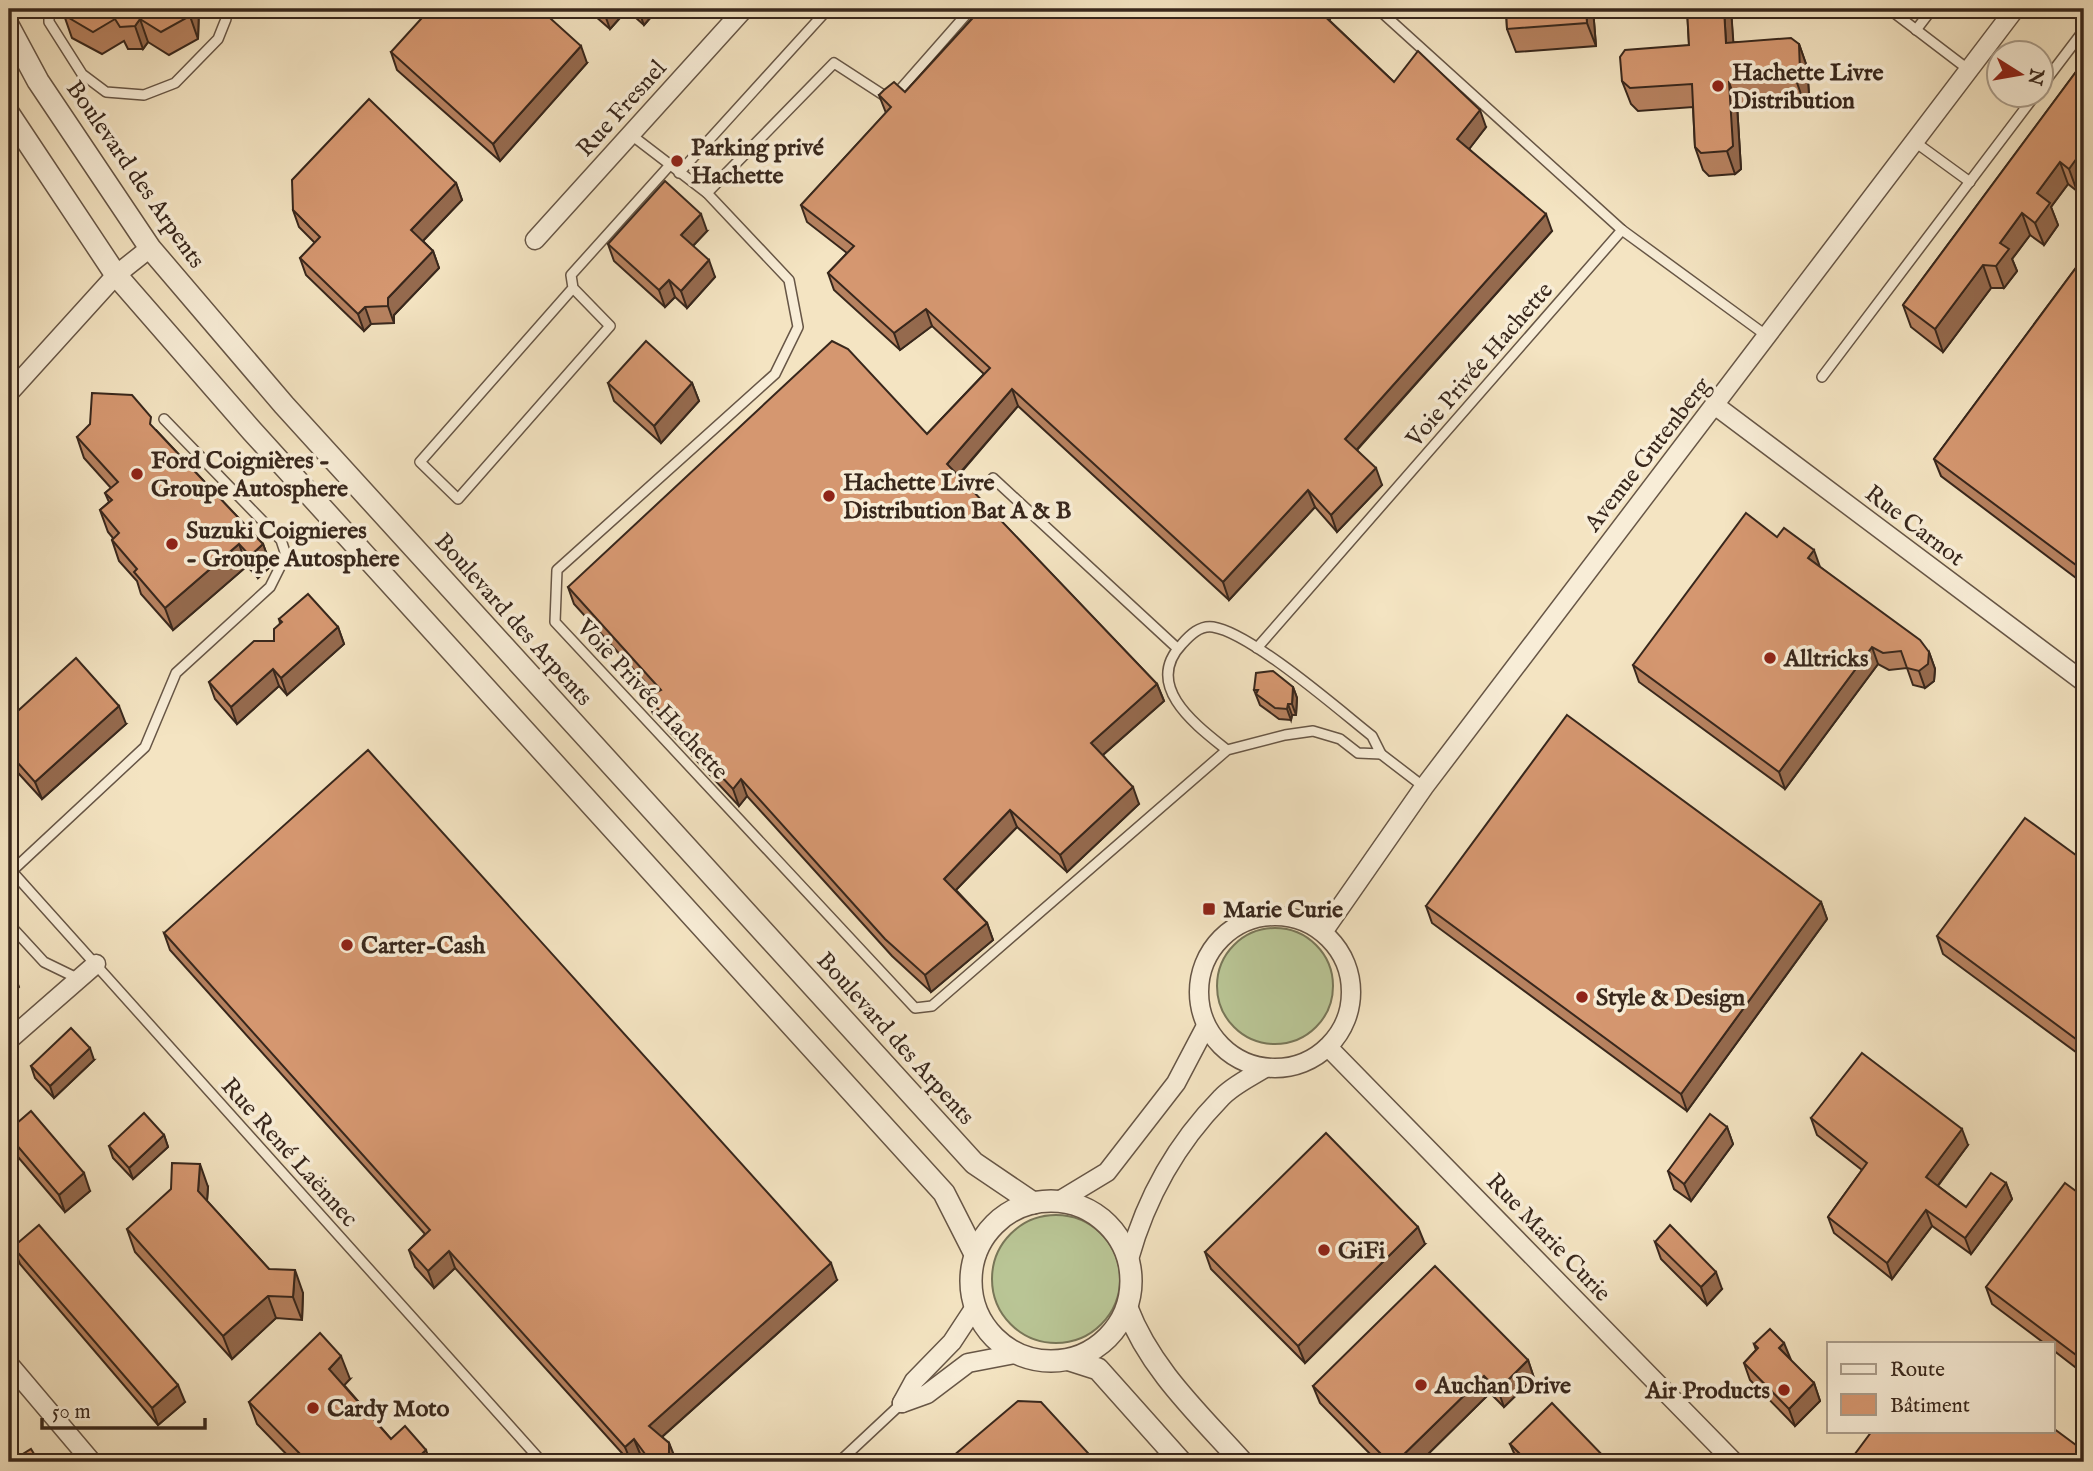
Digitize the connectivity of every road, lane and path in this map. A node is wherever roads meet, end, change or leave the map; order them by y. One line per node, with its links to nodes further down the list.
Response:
1 (49, 9): 2 (lane)
2 (222, 9)
3 (744, 9): 17 (street, Rue Fresnel)
4 (828, 9): 20 (lane)
5 (971, 9): 22 (lane)
6 (1378, 9): 23 (lane)
7 (1889, 9): 11 (lane)
8 (1932, 9): 11 (lane)
9 (2015, 9): 13 (street, Avenue Gutenberg)
10 (9, 27): 25 (street, Boulevard des Arpents)
11 (1916, 30): 13 (lane)
12 (2084, 30): 14 (lane)
13 (1969, 70): 18 (street, Avenue Gutenberg)
14 (2054, 70)
15 (2026, 108): 21 (lane)
16 (9, 114): 26 (street)
17 (630, 134): 19 (lane); 24 (street, Rue Fresnel)
18 (1914, 142): 21 (lane); 28 (street, Avenue Gutenberg)
19 (669, 166): 20 (lane); 27 (lane)
20 (679, 173): 22 (lane)
21 (1970, 182): 29 (lane)
22 (707, 193): 37 (lane, Voie Privée Hachette)
23 (1622, 230): 28 (lane); 35 (lane, Voie Privée Hachette)
24 (535, 240)
25 (150, 248): 26 (street); 50 (street, Boulevard des Arpents)
26 (116, 275): 30 (street); 51 (street)
27 (573, 288): 27 (lane)
28 (1768, 336): 31 (street, Avenue Gutenberg)
29 (1822, 377)
30 (9, 393)
31 (1716, 406): 36 (street, Rue Carnot); 39 (street, Avenue Gutenberg)
32 (164, 419): 40 (lane)
33 (993, 478): 34 (lane)
34 (1177, 648): 35 (lane); 37 (lane)
35 (1256, 648): 38 (lane, Voie Privée Hachette)
36 (2084, 682)
37 (1227, 750): 38 (lane, Voie Privée Hachette)
38 (1381, 754): 39 (lane, Voie Privée Hachette)
39 (1424, 787): 42 (street, Avenue Gutenberg)
40 (10, 869): 43 (lane, Rue René Laënnec)
41 (9, 924): 44 (lane)
42 (1323, 932): 45 (street); 47 (street)
43 (96, 964): 44 (street); 60 (lane, Rue René Laënnec)
44 (79, 979): 46 (street)
45 (1206, 1027): 48 (street); 49 (street)
46 (9, 1040)
47 (1328, 1047): 48 (street); 64 (street, Rue Marie Curie)
48 (1265, 1068): 52 (street)
49 (1059, 1201): 50 (street); 52 (street)
50 (1033, 1203): 51 (street)
51 (975, 1254): 53 (street)
52 (1129, 1259): 54 (street)
53 (975, 1307): 55 (street); 58 (street)
54 (1127, 1308): 56 (street); 63 (street)
55 (1016, 1354): 56 (street); 58 (street)
56 (1070, 1360): 62 (street)
57 (9, 1364): 59 (street)
58 (902, 1403): 61 (lane)
59 (93, 1462)
60 (542, 1462)
61 (839, 1462)
62 (1181, 1462)
63 (1242, 1462)
64 (1734, 1462)

